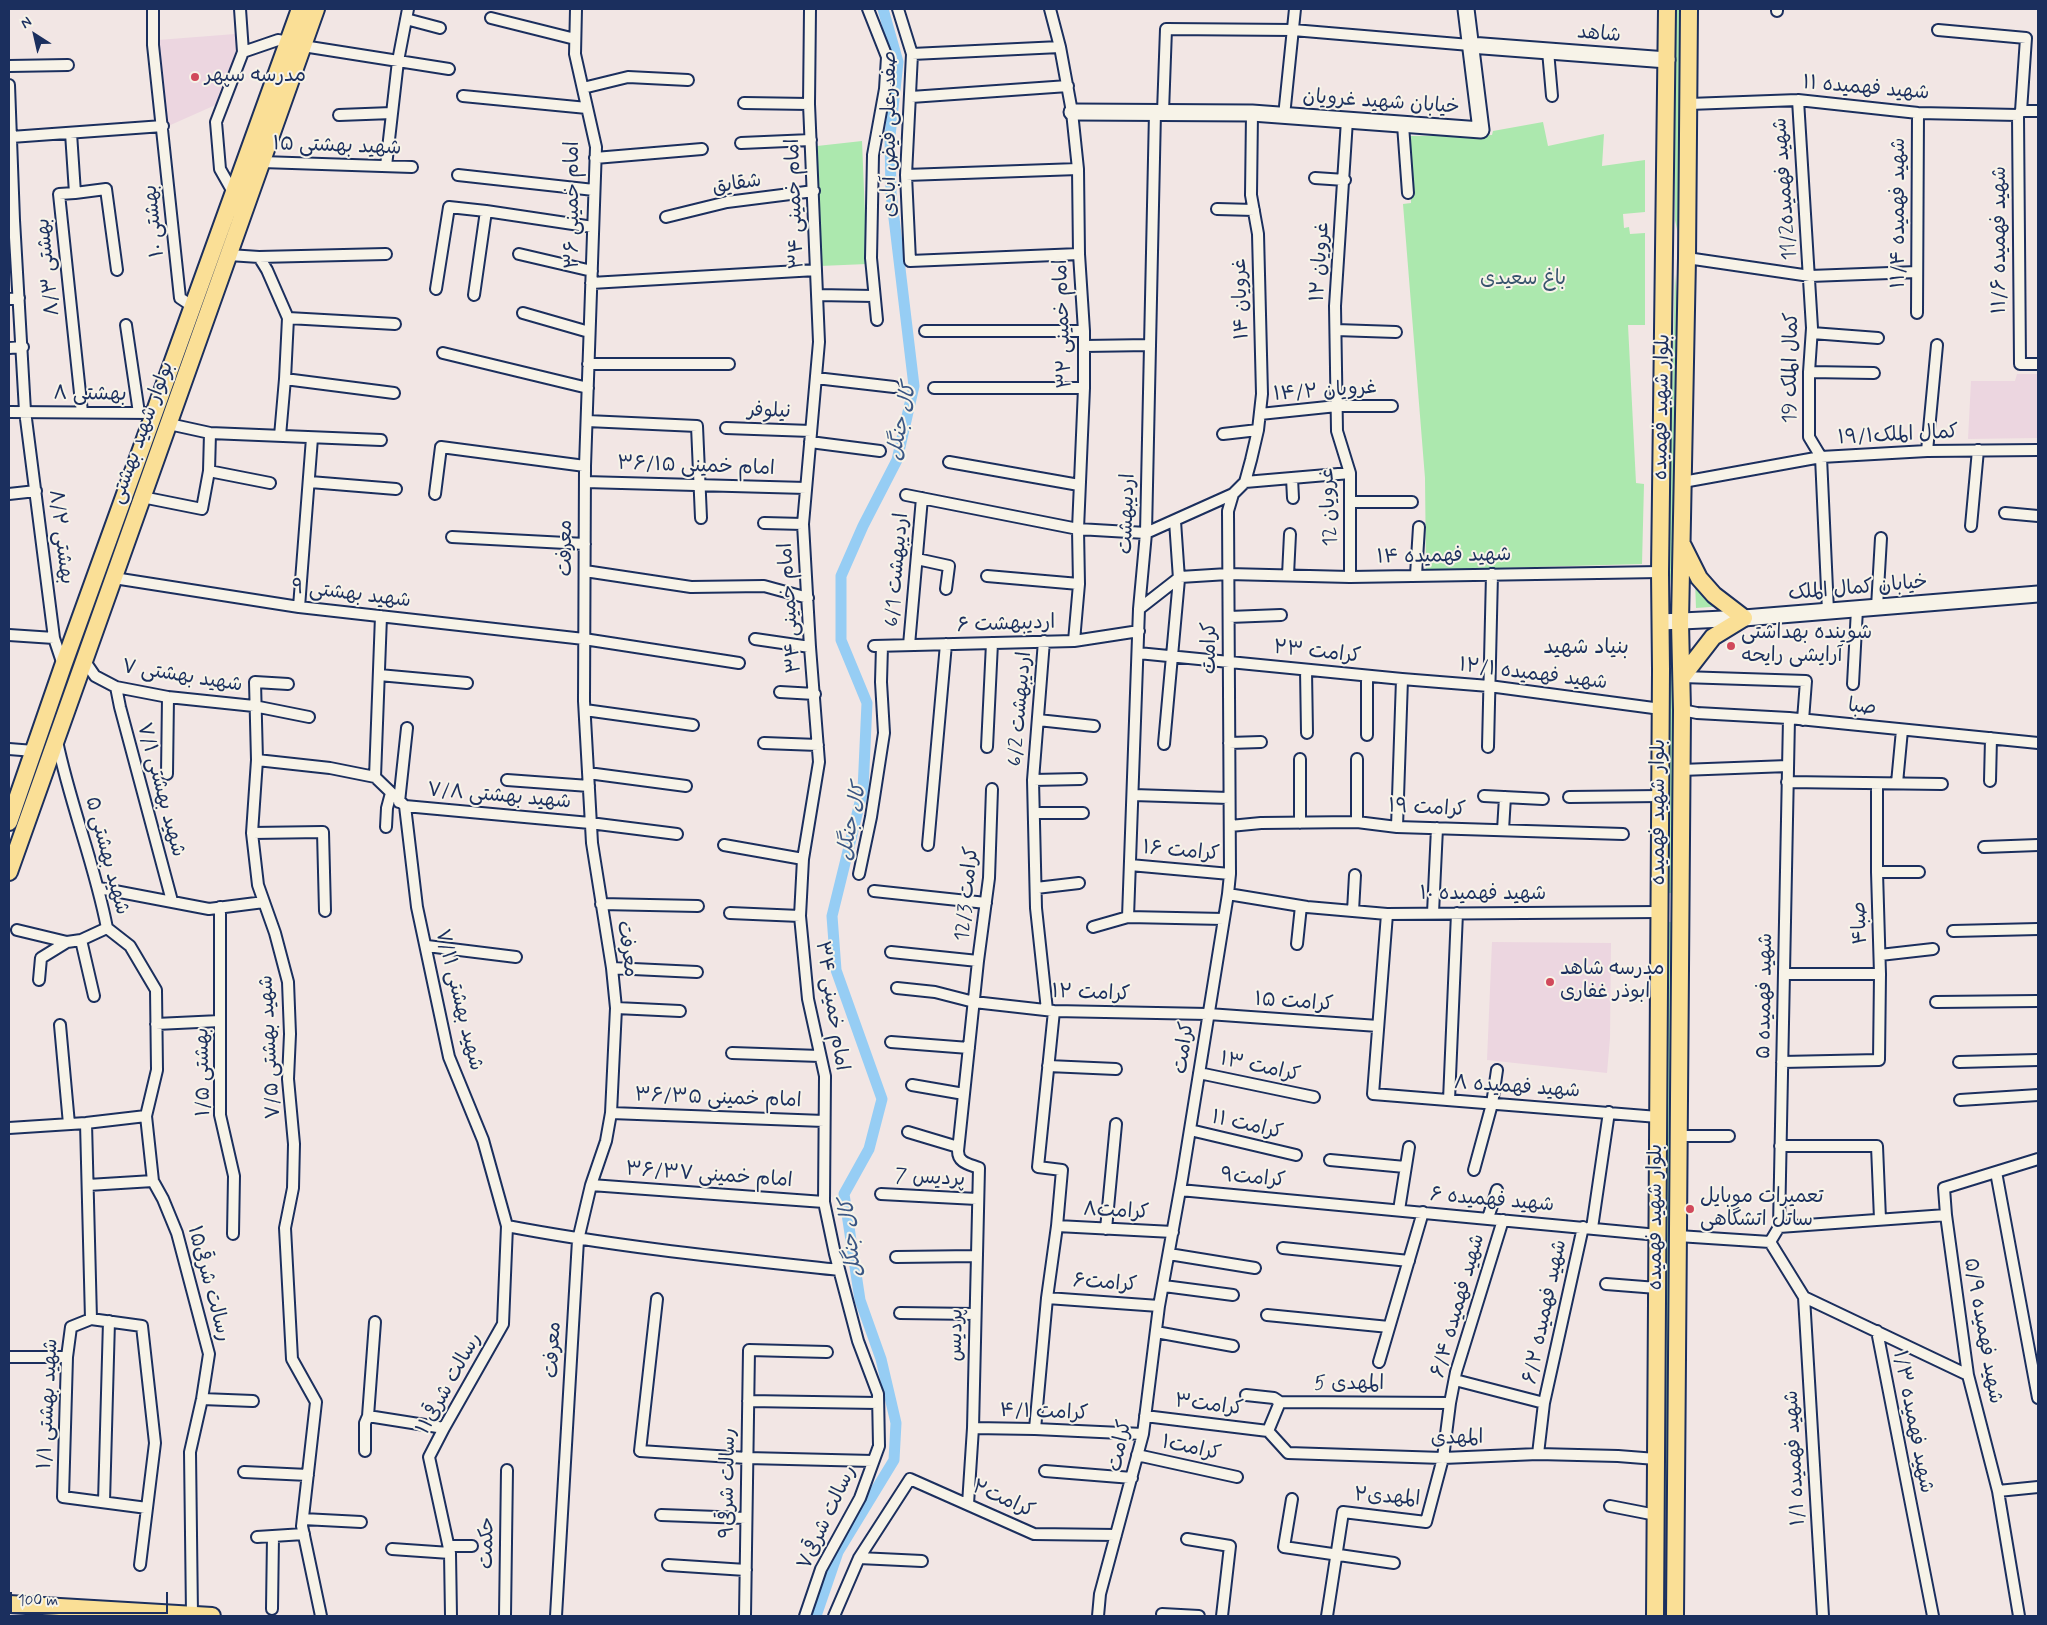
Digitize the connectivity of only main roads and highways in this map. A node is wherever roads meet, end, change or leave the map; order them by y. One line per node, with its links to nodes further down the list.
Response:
1 (316, 9): 5 (main road, بولوار شهید بهشتی)
2 (1667, 9): 6 (main road, بلوار شهید فهمیده)
3 (1689, 9): 7 (main road, بلوار شهید فهمیده)
4 (296, 10): 5 (main road, بولوار شهید بهشتی)
5 (296, 44): 12 (main road, بولوار شهید بهشتی); 13 (main road, بولوار شهید بهشتی)
6 (1664, 257): 7 (main road); 9 (main road, بلوار شهید فهمیده)
7 (1687, 258): 8 (main road, بلوار شهید فهمیده)
8 (1682, 543): 11 (main road, بلوار شهید فهمیده); 11 (main road)
9 (1660, 572): 10 (main road, بلوار شهید فهمیده); 10 (main road)
10 (1661, 652): 14 (main road, بلوار شهید فهمیده)
11 (1682, 676): 15 (main road, بلوار شهید فهمیده)
12 (10, 815)
13 (9, 872)
14 (1655, 1560): 15 (main road); 19 (main road, بلوار شهید فهمیده)
15 (1676, 1560): 20 (main road, بلوار شهید فهمیده)
16 (9, 1604): 17 (main road)
17 (192, 1615): 18 (main road)
18 (212, 1616)
19 (1655, 1616)
20 (1675, 1616)

